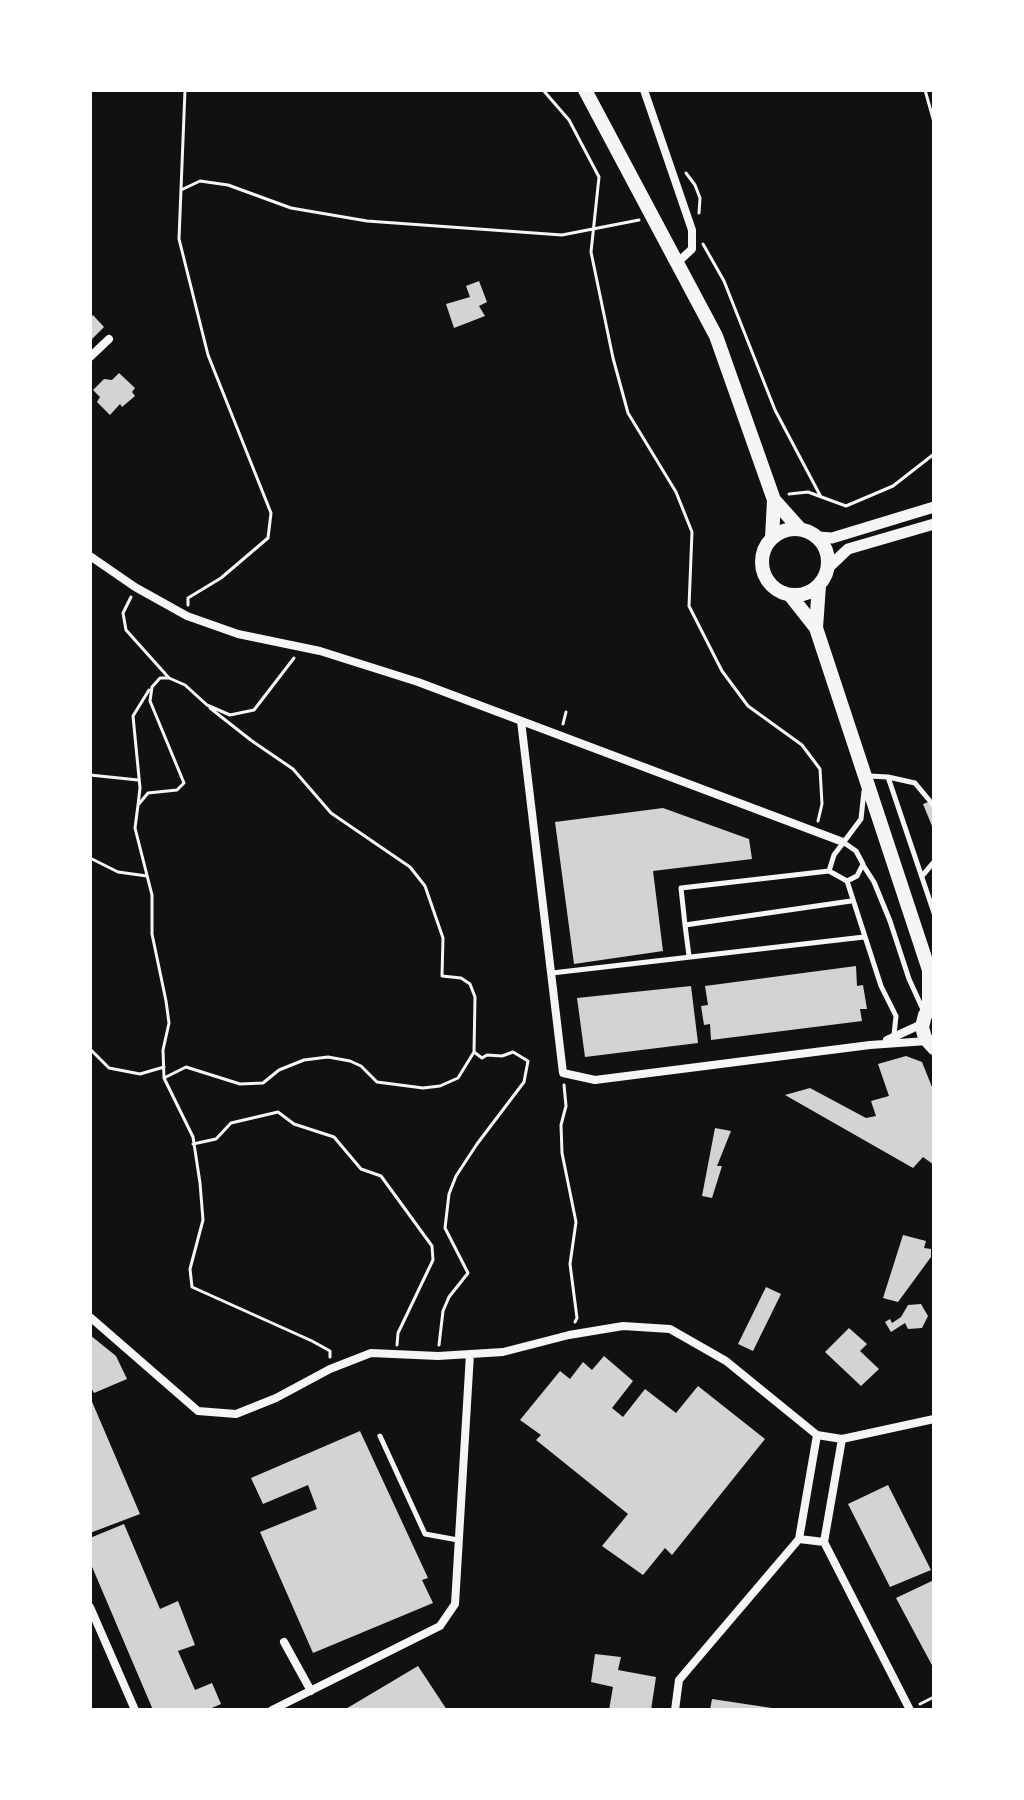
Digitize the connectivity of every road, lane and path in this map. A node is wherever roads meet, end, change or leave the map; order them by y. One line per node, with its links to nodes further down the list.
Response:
1 (185, 90): 8 (path)
2 (543, 90): 41 (path)
3 (585, 90): 9 (main road)
4 (644, 90): 7 (street)
5 (925, 90): 6 (path)
6 (934, 122)
7 (668, 158): 10 (path); 12 (street)
8 (181, 190): 9 (path); 28 (path)
9 (652, 215): 12 (main road)
10 (699, 218)
11 (702, 241): 16 (path)
12 (677, 263): 17 (main road)
13 (109, 339): 14 (street)
14 (90, 357)
15 (934, 454): 16 (path)
16 (821, 497): 17 (path)
17 (774, 500): 20 (main road); 22 (main road)
18 (934, 507): 21 (street)
19 (934, 524): 24 (street)
20 (800, 529): 21 (main road); 22 (main road)
21 (818, 537): 24 (main road)
22 (772, 538): 27 (main road)
23 (90, 556): 26 (street)
24 (829, 567): 25 (main road)
25 (819, 585): 27 (main road); 29 (main road)
26 (135, 587): 28 (street); 31 (path)
27 (790, 595): 29 (main road)
28 (187, 616): 30 (street)
29 (816, 628): 36 (main road)
30 (300, 647): 33 (path); 34 (street)
31 (169, 678): 32 (path); 33 (path)
32 (152, 687): 38 (path); 39 (path)
33 (207, 705): 62 (path)
34 (521, 721): 41 (street); 55 (street)
35 (90, 775): 38 (path)
36 (867, 776): 37 (lane); 42 (lane); 56 (main road)
37 (888, 777): 40 (lane); 48 (lane)
38 (139, 781): 39 (path)
39 (138, 805): 47 (path)
40 (934, 806)
41 (816, 832): 42 (street)
42 (843, 842): 45 (lane); 46 (lane)
43 (90, 858): 47 (path)
44 (934, 862): 48 (lane)
45 (863, 864): 49 (lane); 57 (lane)
46 (829, 871): 49 (lane); 52 (lane)
47 (147, 876): 63 (path)
48 (922, 876): 51 (lane)
49 (847, 881): 50 (lane)
50 (851, 901): 52 (lane); 53 (lane)
51 (934, 913)
52 (685, 925): 54 (lane)
53 (864, 937): 54 (lane); 58 (lane)
54 (689, 956): 55 (lane)
55 (551, 973): 64 (street)
56 (932, 974): 57 (main road)
57 (928, 1014): 58 (street); 59 (main road)
58 (894, 1038): 60 (street)
59 (930, 1044): 60 (street)
60 (870, 1045): 64 (street)
61 (90, 1049): 63 (path)
62 (474, 1052): 65 (path); 71 (path)
63 (164, 1067): 65 (path)
64 (563, 1073): 68 (path)
65 (164, 1078): 66 (path)
66 (193, 1144): 69 (path); 72 (path)
67 (90, 1317): 72 (street)
68 (569, 1335): 70 (street); 74 (street)
69 (397, 1354): 71 (street); 72 (street)
70 (470, 1354): 71 (street); 78 (street)
71 (438, 1356)
72 (330, 1369)
73 (934, 1419): 76 (street)
74 (817, 1435): 76 (street); 77 (street)
75 (380, 1436): 78 (lane)
76 (842, 1439): 79 (street)
77 (799, 1539): 79 (street); 86 (street)
78 (459, 1541): 82 (street)
79 (824, 1542): 87 (street)
80 (90, 1607): 84 (street)
81 (284, 1642): 82 (street)
82 (311, 1691): 85 (street)
83 (934, 1697): 87 (path)
84 (135, 1710)
85 (272, 1710)
86 (675, 1710)
87 (910, 1710)

